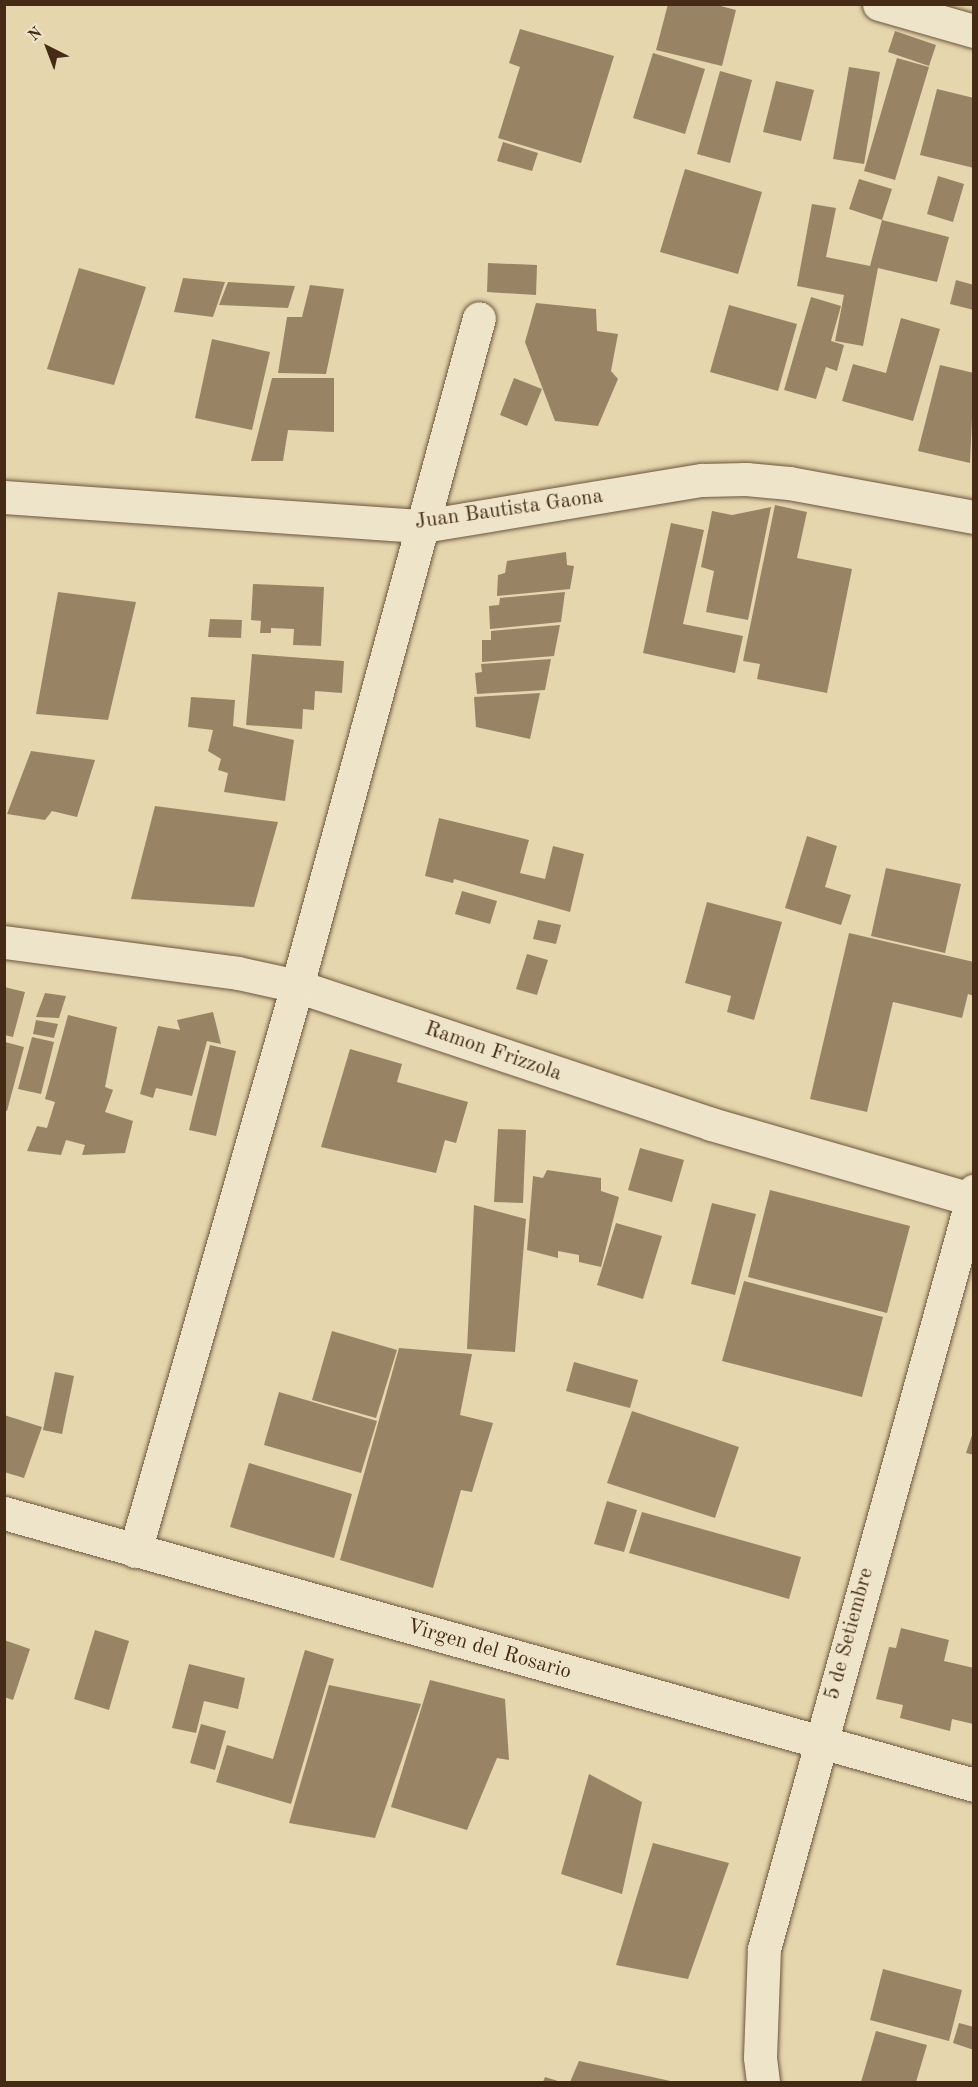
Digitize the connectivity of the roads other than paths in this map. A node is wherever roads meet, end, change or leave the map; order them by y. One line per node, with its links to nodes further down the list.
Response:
1 (879, 4): 2 (street)
2 (974, 31)
3 (479, 318): 6 (street)
4 (4, 497): 6 (street, Juan Bautista Gaona)
5 (974, 518): 6 (street, Juan Bautista Gaona)
6 (423, 526): 8 (street)
7 (4, 942): 8 (street, Ramon Frizzola)
8 (297, 986): 9 (street, Ramon Frizzola); 11 (street)
9 (973, 1197): 12 (street, 5 de Setiembre)
10 (4, 1513): 11 (street, Virgen del Rosario)
11 (135, 1551): 12 (street, Virgen del Rosario)
12 (820, 1742): 13 (street, Virgen del Rosario); 14 (street, 5 de Setiembre)
13 (974, 1785)
14 (763, 2082)

